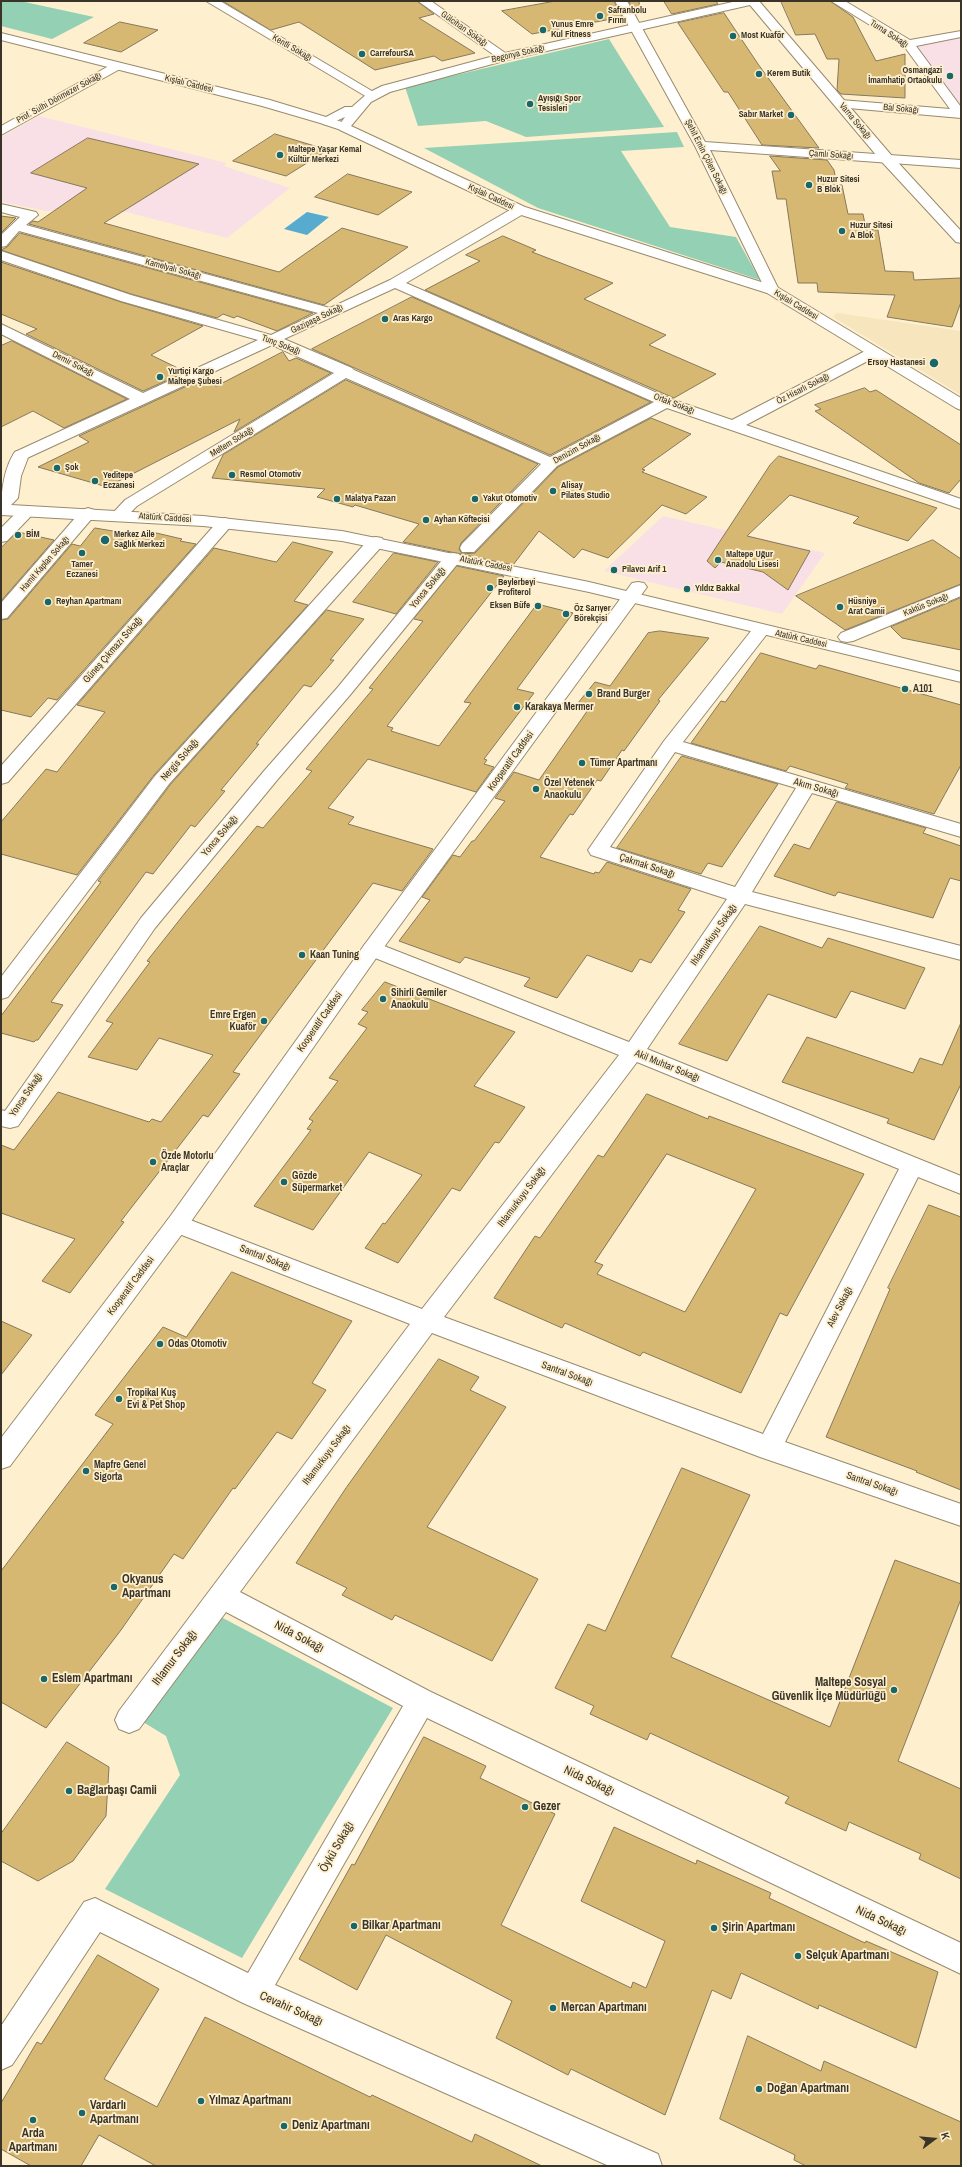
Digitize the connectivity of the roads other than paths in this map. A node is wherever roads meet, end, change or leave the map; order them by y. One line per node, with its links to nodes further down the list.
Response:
1 (212, 1): 12 (street, Kentli Sokağı)
2 (424, 1): 10 (street, Gülcihan Sokağı)
3 (621, 1): 6 (street, Şehit Emin Çölen Sokağı)
4 (752, 1): 6 (street, Begonya Sokağı); 13 (street, Varna Sokağı)
5 (837, 1): 9 (street, Turna Sokağı)
6 (635, 26): 10 (street, Begonya Sokağı); 19 (street, Şehit Emin Çölen Sokağı)
7 (961, 34): 9 (street)
8 (1, 36): 11 (street, Kışlalı Caddesi)
9 (908, 44): 15 (street, Turna Sokağı)
10 (505, 57): 12 (street, Begonya Sokağı)
11 (116, 66): 16 (street, Kışlalı Caddesi); 18 (street, Prof. Sulhi Dönmezer Sokağı)
12 (371, 94): 14 (street, Begonya Sokağı)
13 (841, 104): 15 (street, Bal Sokağı); 20 (street, Varna Sokağı)
14 (360, 105): 16 (street); 17 (street)
15 (961, 114)
16 (327, 121): 17 (street, Kışlalı Caddesi)
17 (344, 127): 23 (street, Kışlalı Caddesi)
18 (1, 131)
19 (701, 146): 20 (street, Çamlı Sokağı); 29 (street, Şehit Emin Çölen Sokağı)
20 (887, 159): 21 (street, Çamlı Sokağı); 25 (street, Varna Sokağı)
21 (961, 164)
22 (1, 208): 24 (street)
23 (520, 210): 28 (street, Gazipaşa Sokağı); 29 (street, Kışlalı Caddesi)
24 (16, 226): 26 (street); 30 (street, Kamelyalı Sokağı)
25 (961, 239)
26 (1, 243)
27 (1, 256): 32 (street, Tunç Sokağı)
28 (395, 283): 30 (street, Gazipaşa Sokağı); 36 (street, Ortak Sokağı)
29 (772, 290): 33 (street, Kışlalı Caddesi)
30 (330, 312): 32 (street, Gazipaşa Sokağı)
31 (1, 328): 35 (street, Demir Sokağı)
32 (273, 340): 34 (street, Tunç Sokağı); 35 (street, Gazipaşa Sokağı)
33 (874, 352): 37 (street, Kışlalı Caddesi); 38 (street, Öz Hisarlı Sokağı)
34 (347, 371): 40 (street, Tunç Sokağı); 44 (street, Meltem Sokağı)
35 (144, 400): 39 (street, Gazipaşa Sokağı)
36 (666, 402): 38 (street, Ortak Sokağı); 40 (street, Denizim Sokağı)
37 (961, 405)
38 (732, 426): 45 (street, Ortak Sokağı)
39 (21, 455): 41 (street); 42 (street); 43 (street)
40 (551, 463): 52 (street, Denizim Sokağı)
41 (1, 465)
42 (1, 469)
43 (3, 503): 44 (street, Atatürk Caddesi); 46 (street, Atatürk Caddesi)
44 (132, 503): 48 (street, Meltem Sokağı); 52 (street, Atatürk Caddesi)
45 (961, 504)
46 (27, 511): 47 (street, Atatürk Caddesi); 50 (street)
47 (88, 513): 48 (street, Atatürk Caddesi); 55 (street, Hamit Kaplan Sokağı)
48 (119, 514): 49 (street, Atatürk Caddesi)
49 (225, 523): 51 (street, Atatürk Caddesi); 61 (street, Güneş Çıkmazı Sokağı)
50 (1, 537)
51 (376, 542): 52 (street, Atatürk Caddesi); 67 (street, Nergis Sokağı)
52 (460, 553): 54 (street, Atatürk Caddesi); 69 (street, Yonca Sokağı)
53 (961, 590): 57 (street, Kaktüs Sokağı)
54 (635, 592): 56 (street, Atatürk Caddesi); 57 (street, Atatürk Caddesi); 65 (street, Kooperatif Caddesi)
55 (1, 614)
56 (761, 630): 59 (street, Atatürk Caddesi); 60 (street, Çakmak Sokağı)
57 (847, 637): 58 (street, Atatürk Caddesi)
58 (961, 663)
59 (961, 677)
60 (671, 745): 62 (street, Akım Sokağı); 64 (street, Çakmak Sokağı)
61 (1, 778)
62 (807, 786): 63 (street, Akım Sokağı); 64 (street, Ihlamurkuyu Sokağı)
63 (961, 831)
64 (740, 896): 66 (street, Çakmak Sokağı); 68 (street, Ihlamurkuyu Sokağı)
65 (372, 949): 68 (street, Akil Muhtar Sokağı); 72 (street, Kooperatif Caddesi)
66 (961, 952)
67 (1, 992)
68 (633, 1052): 70 (street, Akil Muhtar Sokağı); 73 (street, Ihlamurkuyu Sokağı)
69 (1, 1118)
70 (912, 1165): 71 (street, Akil Muhtar Sokağı); 74 (street, Alev Sokağı)
71 (961, 1185)
72 (177, 1224): 73 (street, Santral Sokağı); 75 (street, Kooperatif Caddesi)
73 (426, 1322): 74 (street, Santral Sokağı); 77 (street, Ihlamurkuyu Sokağı)
74 (769, 1448): 76 (street, Santral Sokağı)
75 (1, 1458)
76 (961, 1515)
77 (221, 1596): 78 (street, Nida Sokağı); 79 (street, Ihlamur Sokağı)
78 (421, 1701): 80 (street, Nida Sokağı); 81 (street, Öykü Sokağı)
79 (129, 1720)
80 (961, 1958)
81 (254, 1992): 82 (street, Cevahir Sokağı); 83 (street, Cevahir Sokağı)
82 (1, 2054)
83 (646, 2166)

